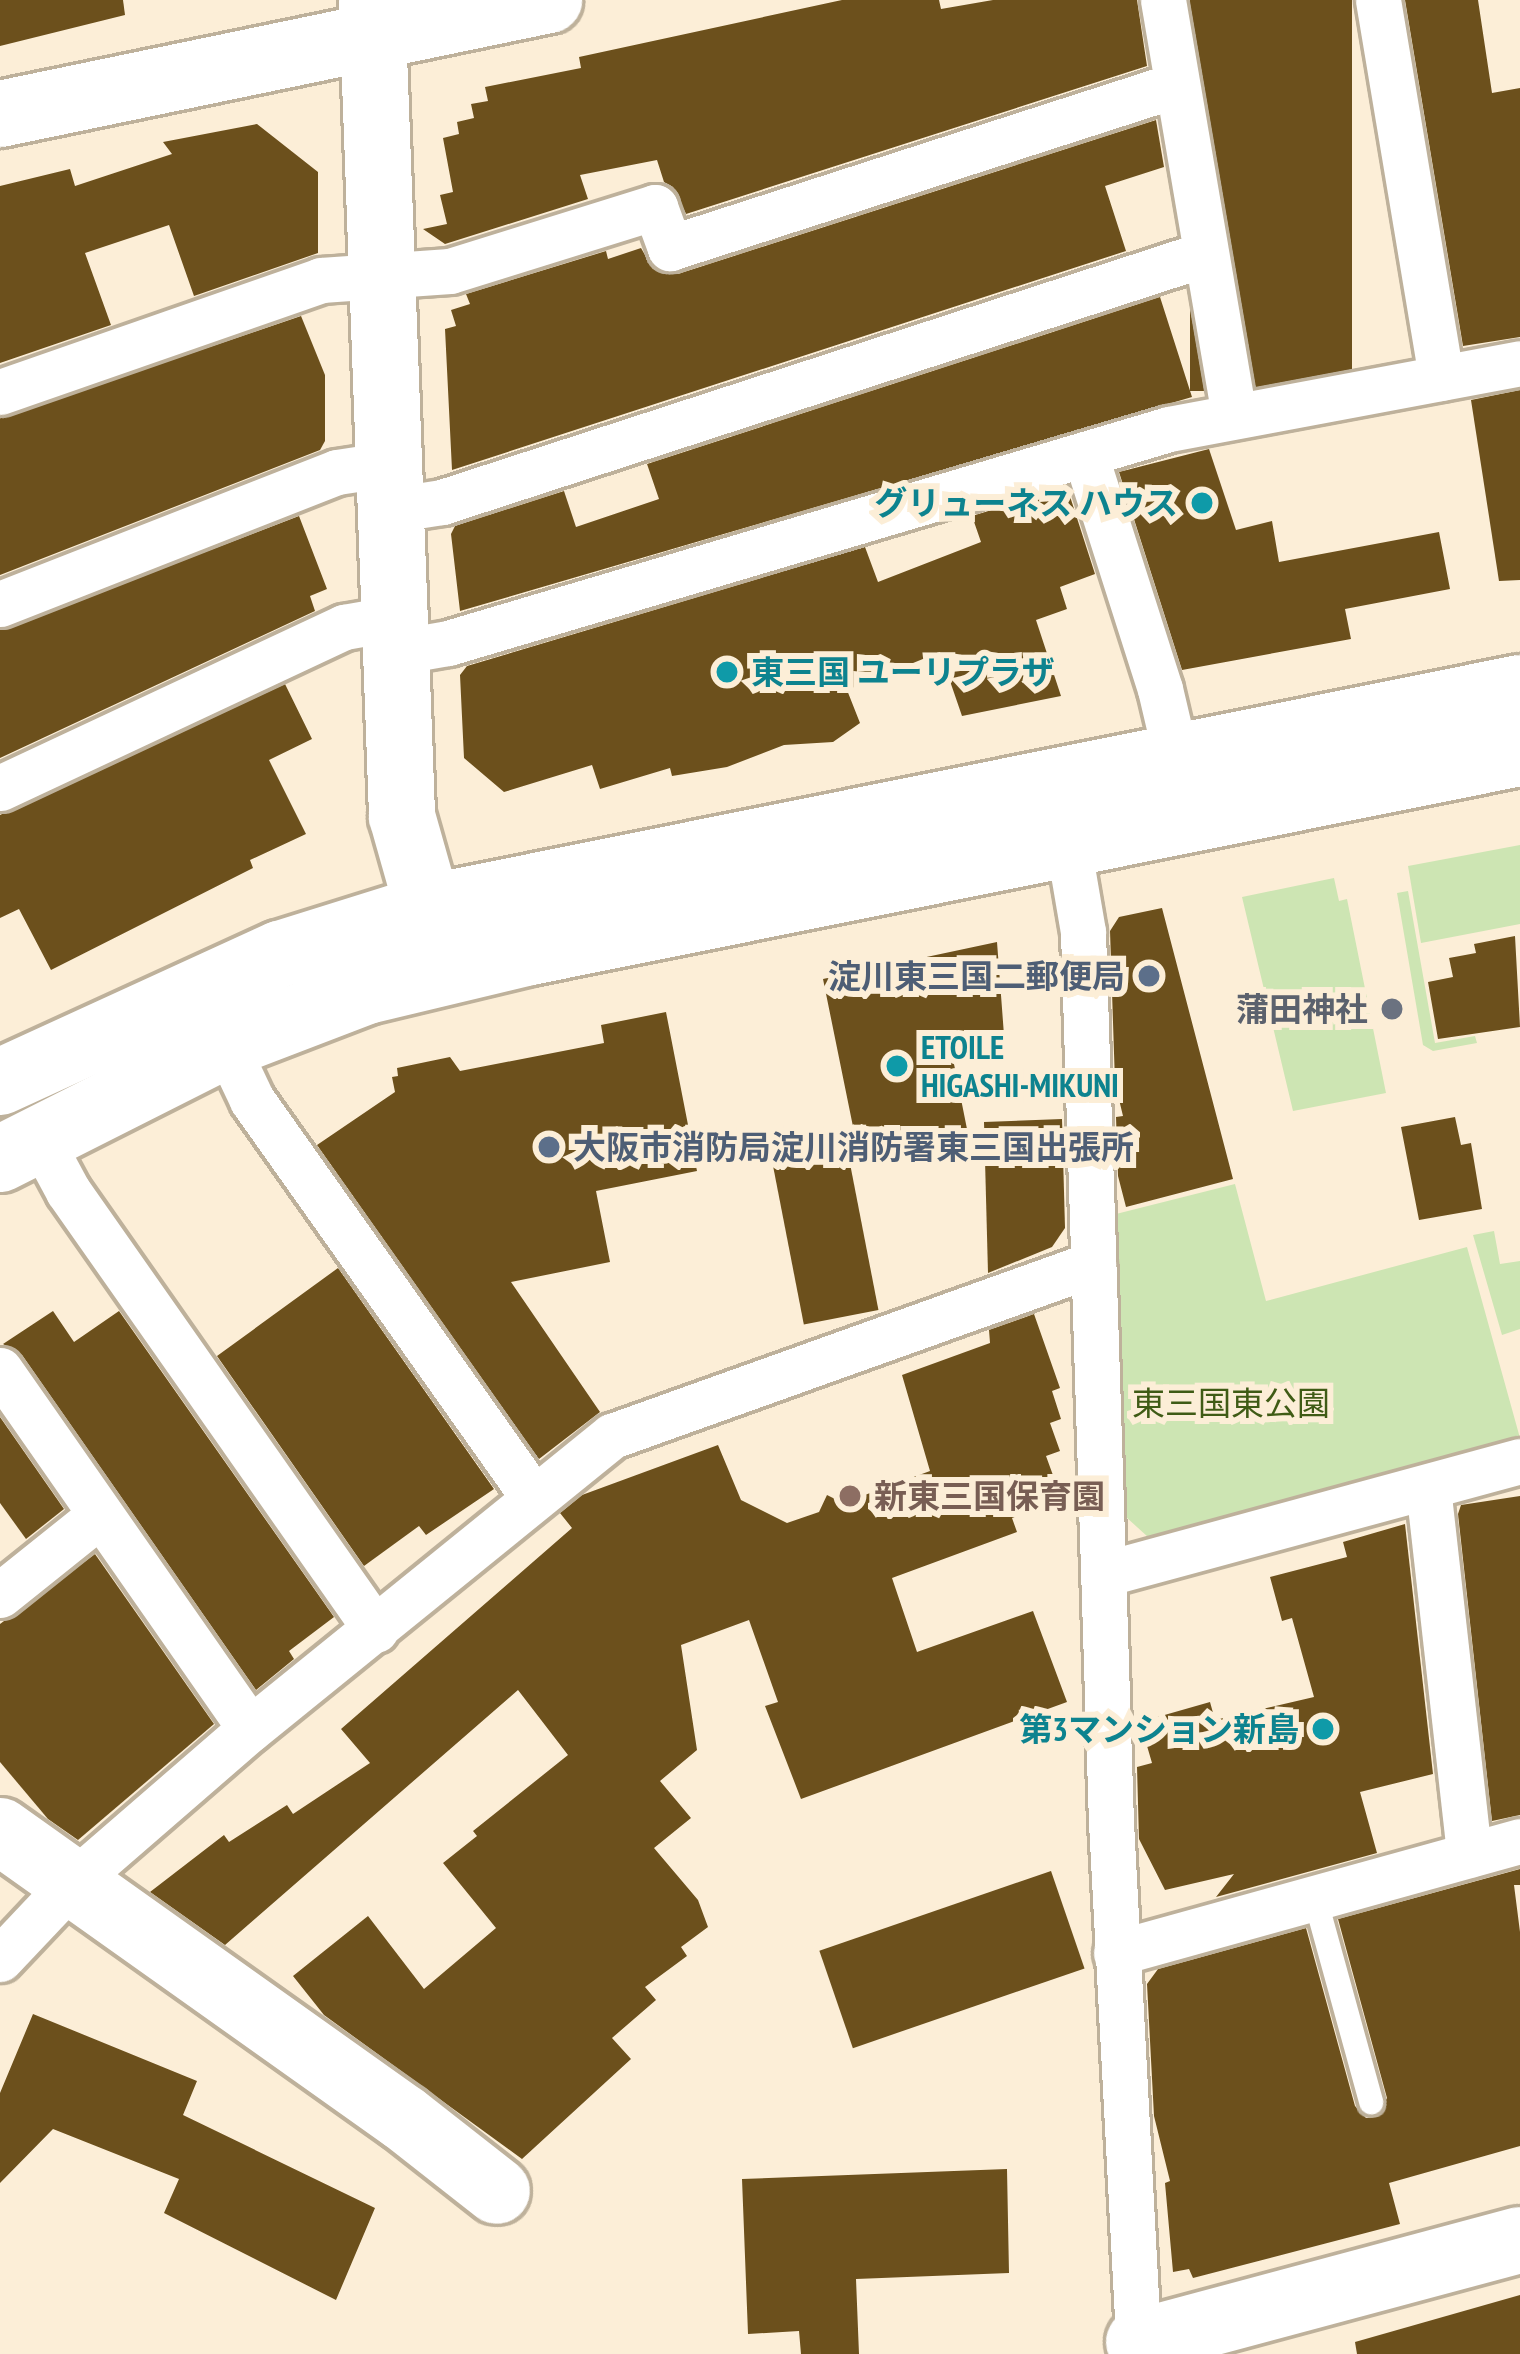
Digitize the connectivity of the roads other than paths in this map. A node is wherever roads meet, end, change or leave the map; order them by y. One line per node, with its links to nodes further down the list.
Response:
1 (549, 0): 4 (street)
2 (1163, 0): 5 (street)
3 (1378, 0): 10 (street)
4 (373, 19): 6 (street); 8 (street)
5 (1176, 85): 7 (street); 8 (street)
6 (0, 114)
7 (1205, 254): 12 (street); 14 (street)
8 (382, 275): 11 (street); 14 (street)
9 (1520, 363): 10 (street)
10 (1441, 377): 12 (street)
11 (0, 392)
12 (1234, 416): 13 (street)
13 (1085, 454): 16 (street); 19 (street)
14 (389, 487): 15 (street); 16 (street)
15 (0, 604)
16 (396, 635): 20 (street); 22 (street)
17 (1520, 688): 19 (street)
18 (1520, 753): 21 (street)
19 (1176, 758): 22 (street)
20 (0, 788)
21 (1068, 844): 23 (street); 27 (street)
22 (427, 908): 23 (street); 25 (street)
23 (446, 971): 24 (street)
24 (226, 1045): 26 (street); 31 (street)
25 (0, 1082)
26 (20, 1149): 35 (street)
27 (1093, 1264): 31 (street); 33 (street)
28 (0, 1370): 32 (street)
29 (1520, 1461): 30 (street)
30 (1428, 1486): 33 (street); 39 (street)
31 (534, 1498): 35 (street)
32 (100, 1515): 34 (street); 36 (street)
33 (1104, 1574): 42 (street)
34 (0, 1595)
35 (376, 1630): 36 (street)
36 (250, 1729): 40 (street)
37 (0, 1831): 40 (street)
38 (1520, 1841): 39 (street)
39 (1469, 1855): 41 (street)
40 (71, 1884): 43 (street); 45 (street)
41 (1315, 1898): 42 (street); 44 (lane)
42 (1116, 1953): 47 (street)
43 (0, 1959)
44 (1371, 2102)
45 (496, 2191)
46 (1520, 2240): 47 (street)
47 (1139, 2348)

